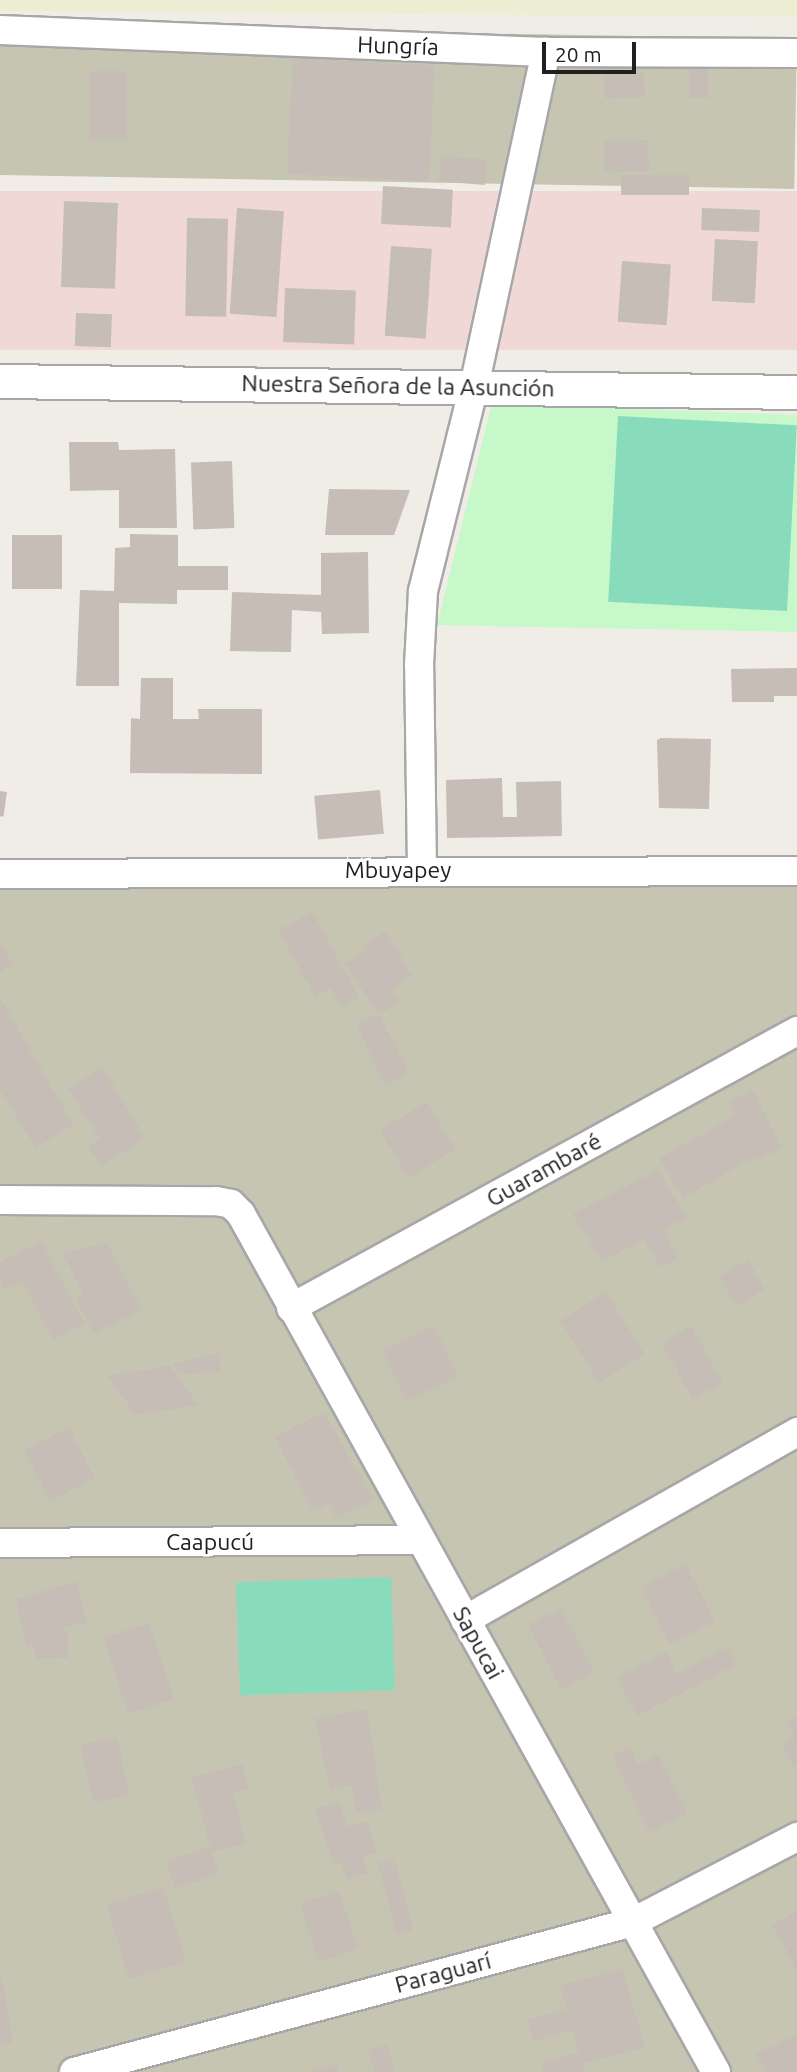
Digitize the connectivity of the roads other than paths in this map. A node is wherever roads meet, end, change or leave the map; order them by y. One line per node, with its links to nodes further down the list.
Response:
1 (0, 30): 2 (street, Hungría)
2 (546, 52): 3 (street, Hungría); 5 (street)
3 (797, 53)
4 (0, 381): 5 (street, Nuestra Señora de la Asunción)
5 (474, 387): 6 (street, Nuestra Señora de la Asunción); 7 (street)
6 (797, 392)
7 (422, 870): 8 (street, Mbuyapey); 9 (street, Mbuyapey)
8 (797, 871)
9 (0, 874)
10 (797, 1031): 12 (street, Guarambaré)
11 (0, 1200): 12 (street, Sapucai)
12 (291, 1308): 14 (street, Sapucai)
13 (797, 1432): 16 (street)
14 (421, 1540): 15 (street, Caapucú); 16 (street, Sapucai)
15 (0, 1543)
16 (465, 1620): 18 (street, Sapucai)
17 (797, 1837): 18 (street, Paraguarí)
18 (633, 1922): 19 (street, Paraguarí); 20 (street, Sapucai)
19 (74, 2072)
20 (716, 2072)

